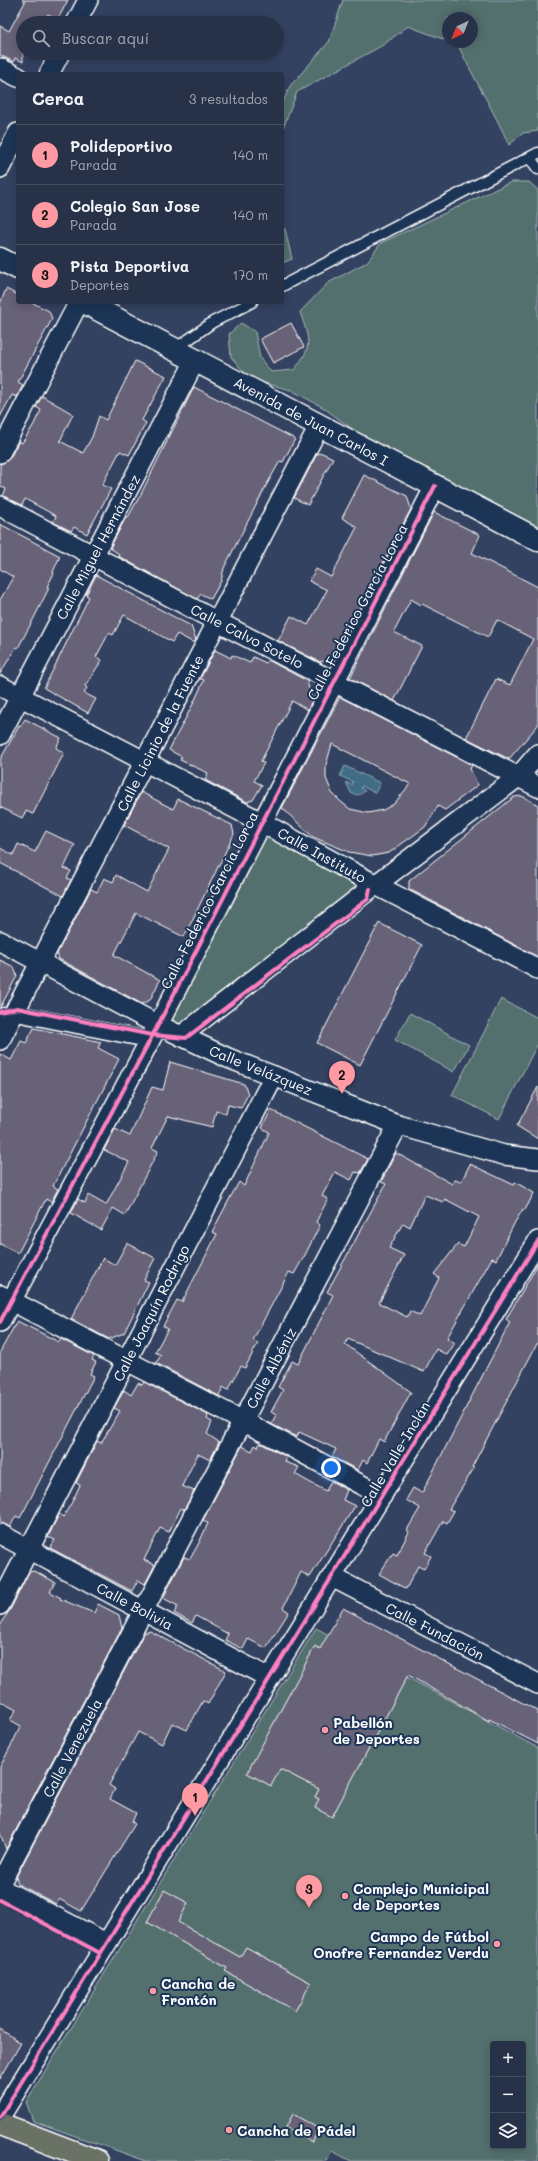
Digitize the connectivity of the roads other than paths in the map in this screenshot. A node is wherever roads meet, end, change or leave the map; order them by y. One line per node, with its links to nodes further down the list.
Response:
1 (88, 0): 2 (street)
2 (80, 16)
3 (56, 60): 5 (street)
4 (0, 68): 6 (street)
5 (50, 72)
6 (16, 76)
7 (16, 138): 9 (street)
8 (534, 156): 10 (lane); 13 (lane)
9 (0, 168)
10 (538, 169)
11 (0, 259): 12 (street)
12 (16, 267)
13 (284, 285)
14 (79, 304): 20 (street)
15 (88, 304): 17 (street, Avenida de Juan Carlos I)
16 (248, 304): 17 (lane)
17 (175, 349): 18 (street, Avenida de Juan Carlos I)
18 (196, 359): 19 (street, Avenida de Juan Carlos I); 24 (street, Calle Miguel Hernández)
19 (319, 426): 21 (street, Avenida de Juan Carlos I); 25 (street, Calle Licinio de la Fuente)
20 (0, 453)
21 (435, 486): 23 (street, Avenida de Juan Carlos I); 26 (street, Calle Federico García Lorca)
22 (0, 506): 24 (street, Calle Calvo Sotelo)
23 (538, 540)
24 (93, 556): 25 (street, Calle Calvo Sotelo); 28 (street, Calle Miguel Hernández)
25 (218, 622): 26 (street, Calle Calvo Sotelo); 31 (street, Calle Licinio de la Fuente)
26 (334, 680): 32 (street, Calle Calvo Sotelo); 34 (street, Calle Federico García Lorca)
27 (0, 686): 28 (street, Calle Instituto)
28 (20, 697): 29 (street, Calle Miguel Hernández); 31 (street, Calle Instituto)
29 (0, 735)
30 (538, 754): 32 (street)
31 (145, 762): 34 (street, Calle Instituto); 37 (street, Calle Licinio de la Fuente)
32 (518, 777): 33 (street, Calle Calvo Sotelo); 35 (street)
33 (538, 787)
34 (261, 822): 35 (street, Calle Instituto); 40 (street, Calle Federico García Lorca)
35 (376, 885): 38 (street, Calle Instituto); 41 (street)
36 (0, 941): 37 (street, Calle Velázquez)
37 (41, 963): 39 (street, Calle Licinio de la Fuente); 40 (street, Calle Velázquez)
38 (538, 968)
39 (7, 1015): 40 (street); 42 (street, Calle Licinio de la Fuente)
40 (154, 1032): 41 (street, Calle Velázquez); 47 (street, Calle Federico García Lorca)
41 (181, 1036): 43 (street, Calle Velázquez)
42 (0, 1040)
43 (274, 1076): 44 (street, Calle Velázquez); 49 (street, Calle Joaquín Rodrigo)
44 (398, 1126): 45 (street, Calle Velázquez); 50 (street, Calle Albéniz)
45 (538, 1159)
46 (538, 1240): 51 (street, Calle Valle-Inclán)
47 (6, 1298): 48 (street, Calle Federico García Lorca); 49 (street)
48 (0, 1322)
49 (126, 1361): 50 (street); 53 (street, Calle Joaquín Rodrigo)
50 (243, 1421): 51 (street); 56 (street, Calle Albéniz)
51 (382, 1496): 54 (street, Calle Valle-Inclán)
52 (0, 1534): 53 (street, Calle Bolivia)
53 (29, 1549): 55 (street, Calle Joaquín Rodrigo); 56 (street, Calle Bolivia)
54 (332, 1578): 57 (street, Calle Valle-Inclán); 58 (street, Calle Fundación)
55 (0, 1605)
56 (145, 1611): 57 (street, Calle Bolivia); 59 (street, Calle Venezuela)
57 (269, 1678): 61 (street, Calle Valle-Inclán)
58 (538, 1684)
59 (0, 1884)
60 (0, 1888): 61 (street)
61 (106, 1943): 62 (street, Calle Valle-Inclán)
62 (0, 2117)
63 (0, 2124): 64 (main road)
64 (98, 2161)

